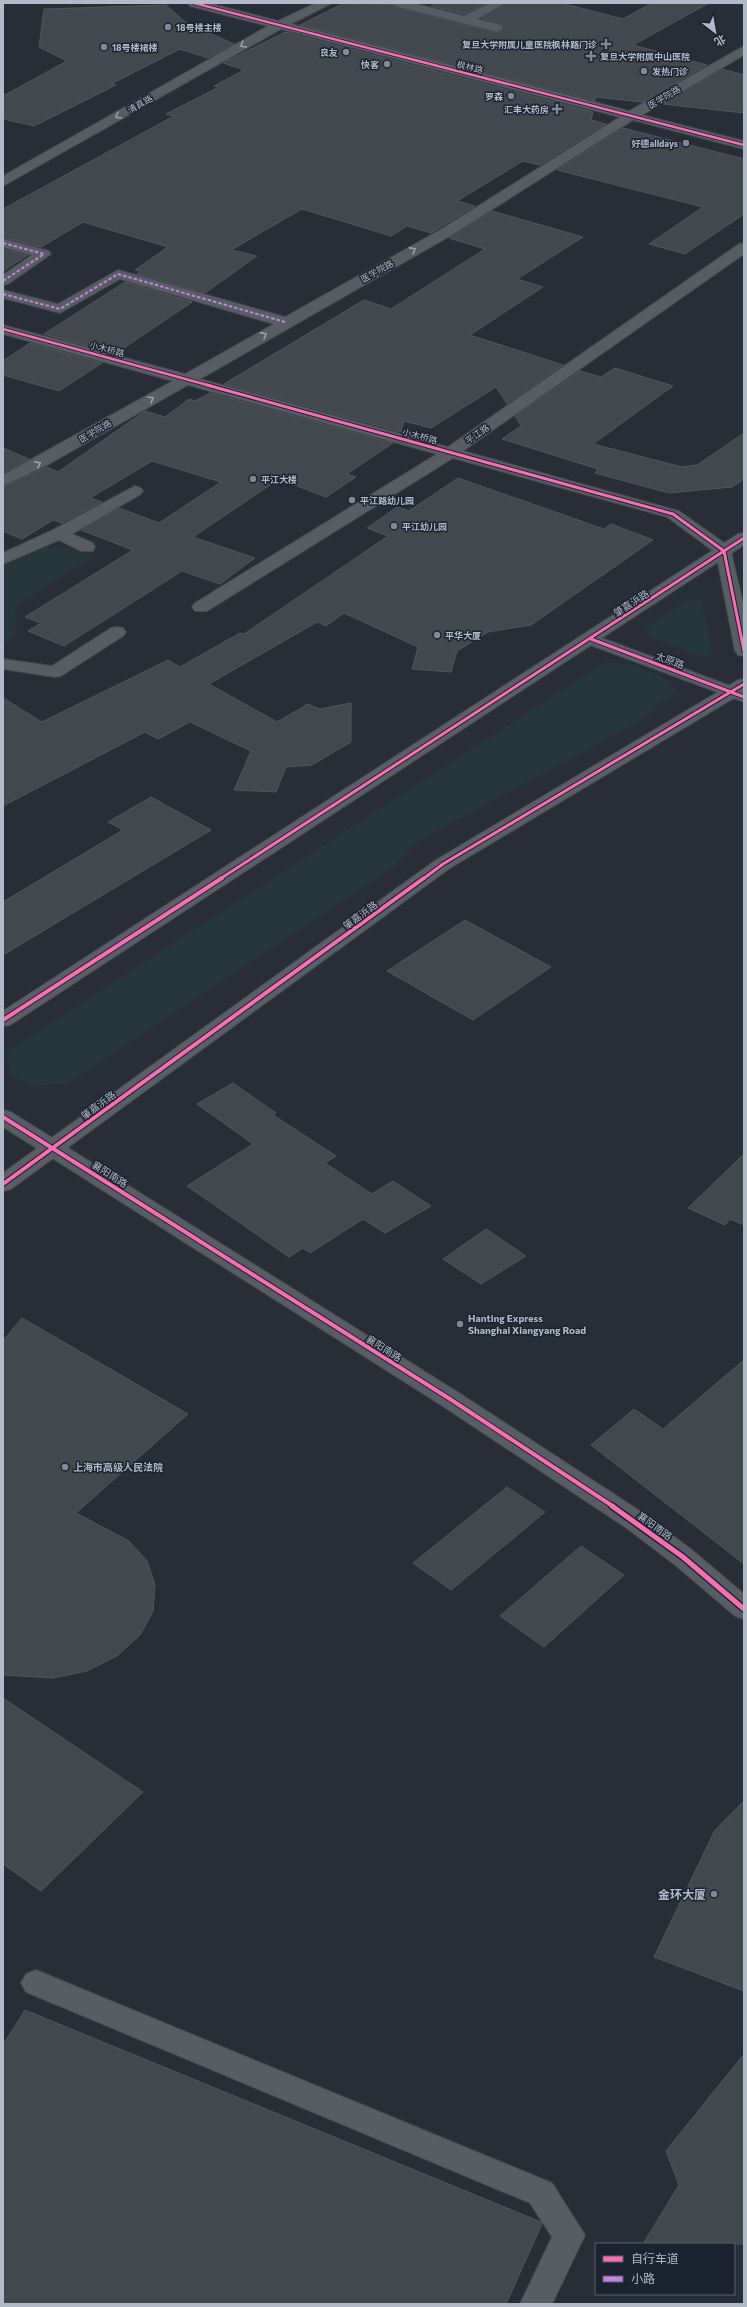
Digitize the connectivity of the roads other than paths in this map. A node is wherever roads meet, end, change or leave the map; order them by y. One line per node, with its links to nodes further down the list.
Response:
1 (194, 3): 6 (street, 枫林路)
2 (326, 3): 6 (street, 清真路)
3 (400, 3): 5 (street)
4 (500, 3): 5 (street)
5 (466, 20): 7 (street)
6 (277, 26): 9 (street, 枫林路); 11 (street, 清真路, one-way to 11)
7 (497, 28)
8 (744, 50): 9 (street, 医学院路)
9 (629, 117): 10 (street, 枫林路); 16 (street, 医学院路, one-way to 9)
10 (744, 144)
11 (3, 182)
12 (3, 243): 14 (street)
13 (744, 247): 19 (street, 平江路)
14 (3, 281)
15 (3, 294): 16 (street)
16 (285, 322): 18 (street, 医学院路, one-way to 16)
17 (3, 329): 18 (street, 小木桥路)
18 (185, 379): 19 (street, 小木桥路); 20 (street, 医学院路, one-way to 18)
19 (450, 453): 25 (street, 小木桥路); 27 (street, 平江路)
20 (3, 481)
21 (135, 491): 22 (street)
22 (59, 534): 24 (street); 26 (street)
23 (744, 538): 25 (main road, 肇嘉浜路)
24 (87, 547)
25 (724, 551): 29 (main road, 肇嘉浜路); 30 (street)
26 (3, 559)
27 (201, 607)
28 (117, 632): 31 (street)
29 (591, 639): 32 (street, 太原路); 33 (main road, 肇嘉浜路)
30 (744, 651)
31 (3, 664)
32 (741, 691): 35 (main road, 肇嘉浜路)
33 (3, 1020)
34 (3, 1116): 35 (street, 襄阳南路)
35 (54, 1148): 36 (main road, 肇嘉浜路); 37 (street, 襄阳南路)
36 (3, 1184)
37 (744, 1609)
38 (36, 1983): 39 (street)
39 (536, 2304)

